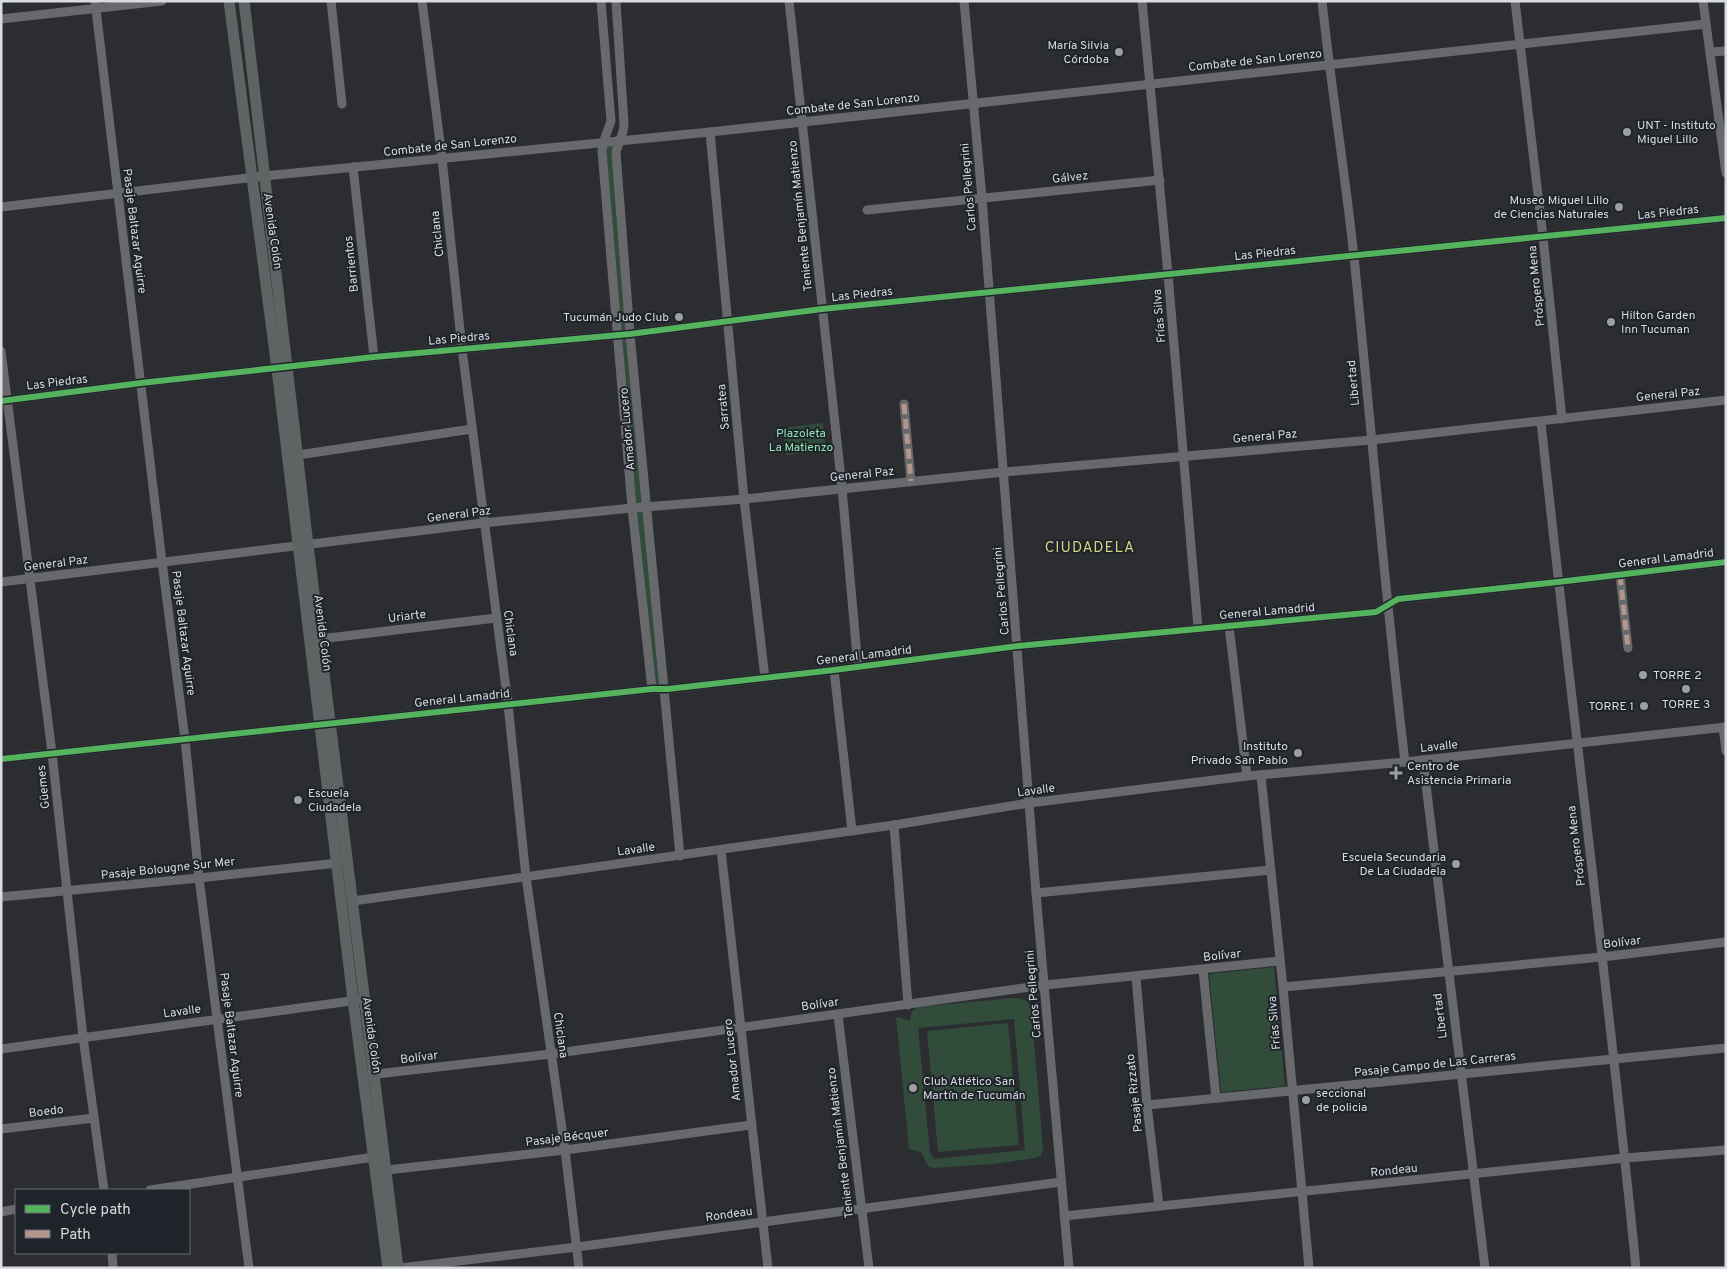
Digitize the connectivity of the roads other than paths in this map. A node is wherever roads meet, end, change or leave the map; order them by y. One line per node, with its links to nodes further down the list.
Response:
1 (162, 1): 14 (street)
2 (229, 1): 35 (main road, Avenida Colón)
3 (244, 1): 34 (main road, Avenida Colón)
4 (330, 1): 24 (street)
5 (422, 1): 31 (street, Chiclana)
6 (601, 1): 19 (street, Amador Lucero)
7 (616, 1): 17 (street, Amador Lucero)
8 (789, 1): 26 (street, Teniente Benjamín Matienzo)
9 (964, 1): 25 (street, Carlos Pellegrini)
10 (1142, 1): 23 (street, Frías Silva)
11 (1322, 1): 22 (street, Libertad)
12 (1515, 1): 18 (street, Próspero Mena)
13 (1703, 1): 16 (street)
14 (95, 5): 15 (street); 37 (street, Pasaje Baltazar Aguirre)
15 (1, 20)
16 (1706, 24): 18 (street, Combate de San Lorenzo); 21 (street)
17 (619, 44): 19 (street); 28 (street, Amador Lucero)
18 (1520, 44): 22 (street, Combate de San Lorenzo); 42 (street, Próspero Mena)
19 (605, 45): 29 (street, Amador Lucero)
20 (1726, 51): 21 (street)
21 (1710, 52): 30 (street)
22 (1329, 64): 23 (street, Combate de San Lorenzo); 43 (street, Libertad)
23 (1150, 84): 25 (street, Combate de San Lorenzo); 36 (street, Frías Silva)
24 (342, 104)
25 (972, 104): 26 (street, Combate de San Lorenzo); 38 (street, Carlos Pellegrini)
26 (802, 122): 27 (street, Combate de San Lorenzo); 46 (street, Teniente Benjamín Matienzo)
27 (710, 132): 28 (street, Combate de San Lorenzo); 47 (street, Sarratea)
28 (618, 141): 29 (street, Combate de San Lorenzo); 49 (street, Amador Lucero)
29 (603, 143): 31 (street, Combate de San Lorenzo); 48 (street, Amador Lucero)
30 (1724, 152): 33 (street)
31 (442, 158): 32 (street, Combate de San Lorenzo); 50 (street, Chiclana)
32 (353, 168): 34 (street, Combate de San Lorenzo); 52 (street, Barrientos)
33 (1726, 173)
34 (264, 176): 35 (street, Combate de San Lorenzo); 53 (main road, Avenida Colón)
35 (252, 178): 37 (street, Combate de San Lorenzo); 53 (main road, Avenida Colón)
36 (1160, 180): 38 (street, Gálvez); 44 (street, Frías Silva)
37 (118, 192): 39 (street, Combate de San Lorenzo); 54 (street, Pasaje Baltazar Aguirre)
38 (982, 198): 40 (street, Gálvez); 45 (street, Carlos Pellegrini)
39 (1, 207)
40 (867, 210)
41 (1726, 218): 42 (street, Las Piedras)
42 (1543, 237): 43 (street, Las Piedras); 58 (street, Próspero Mena)
43 (1354, 255): 44 (street, Las Piedras); 61 (street, Libertad)
44 (1168, 274): 45 (street, Las Piedras); 63 (street, Frías Silva)
45 (990, 292): 46 (street, Las Piedras); 64 (street, Carlos Pellegrini)
46 (822, 310): 47 (street, Las Piedras); 66 (street, Teniente Benjamín Matienzo)
47 (727, 322): 49 (street, Las Piedras); 67 (street, Sarratea)
48 (618, 334): 49 (street, Las Piedras); 50 (street, Las Piedras); 69 (street, Amador Lucero)
49 (630, 334): 68 (street, Amador Lucero)
50 (462, 349): 52 (street, Las Piedras); 60 (street, Chiclana)
51 (1, 352): 55 (street, Güemes)
52 (374, 357): 53 (street, Las Piedras)
53 (282, 368): 54 (street, Las Piedras); 62 (main road, Avenida Colón); 71 (main road, Avenida Colón)
54 (141, 382): 55 (street, Las Piedras); 72 (street, Pasaje Baltazar Aguirre)
55 (4, 400): 75 (street, Güemes)
56 (1726, 400): 58 (street, General Paz)
57 (904, 404): 65 (street)
58 (1562, 419): 59 (street, General Paz)
59 (1541, 422): 61 (street, General Paz); 77 (street, Próspero Mena)
60 (472, 429): 62 (street); 70 (street, Chiclana)
61 (1370, 440): 63 (street, General Paz); 78 (street, Libertad)
62 (298, 455): 71 (main road, Avenida Colón)
63 (1183, 456): 64 (street, General Paz); 81 (street, Frías Silva)
64 (1004, 472): 65 (street, General Paz); 83 (street, Carlos Pellegrini)
65 (911, 481): 66 (street, General Paz)
66 (842, 488): 67 (street, General Paz); 85 (street, Teniente Benjamín Matienzo)
67 (744, 499): 68 (street, General Paz); 87 (street, Sarratea)
68 (647, 506): 69 (street, General Paz); 88 (street, Amador Lucero)
69 (632, 508): 70 (street, General Paz); 89 (street, Amador Lucero)
70 (484, 523): 71 (street, General Paz); 79 (street, Chiclana)
71 (303, 545): 72 (street, General Paz); 82 (main road, Avenida Colón); 91 (main road, Avenida Colón)
72 (162, 562): 75 (street, General Paz); 93 (street, Pasaje Baltazar Aguirre)
73 (1726, 562): 74 (street, General Lamadrid)
74 (1620, 574): 77 (street, General Lamadrid); 84 (street)
75 (31, 578): 76 (street, General Paz); 96 (street, Güemes)
76 (1, 582)
77 (1558, 582): 78 (street, General Lamadrid); 94 (street, Próspero Mena)
78 (1387, 606): 80 (street, General Lamadrid); 99 (street, Libertad)
79 (496, 618): 82 (street, Uriarte); 90 (street, Chiclana)
80 (1229, 626): 81 (street, General Lamadrid); 100 (street)
81 (1198, 628): 83 (street, General Lamadrid)
82 (320, 639): 91 (main road, Avenida Colón)
83 (1018, 646): 85 (street, General Lamadrid); 102 (street, Carlos Pellegrini)
84 (1628, 648)
85 (858, 667): 86 (street, General Lamadrid)
86 (834, 670): 87 (street, General Lamadrid); 104 (street)
87 (765, 678): 88 (street, General Lamadrid)
88 (664, 689): 89 (street, General Lamadrid); 106 (street, Amador Lucero)
89 (652, 690): 90 (street, General Lamadrid)
90 (508, 704): 91 (street, General Lamadrid); 109 (street, Chiclana)
91 (326, 724): 93 (street, General Lamadrid); 107 (main road, Avenida Colón); 114 (main road, Avenida Colón)
92 (1724, 727): 94 (street, Lavalle); 95 (street)
93 (185, 739): 96 (street, General Lamadrid); 110 (street, Pasaje Baltazar Aguirre)
94 (1576, 744): 98 (street, Lavalle); 116 (street, Próspero Mena)
95 (1726, 751)
96 (52, 753): 97 (street, General Lamadrid); 111 (street, Güemes)
97 (1, 759)
98 (1423, 760): 99 (street, Lavalle); 119 (street, Libertad)
99 (1405, 762): 101 (street, Lavalle)
100 (1248, 776): 101 (street, Lavalle); 102 (street, Lavalle)
101 (1261, 776): 108 (street, Frías Silva)
102 (1029, 803): 103 (street, Lavalle); 112 (street, Carlos Pellegrini)
103 (894, 826): 104 (street, Lavalle); 125 (street)
104 (852, 831): 105 (street, Lavalle)
105 (721, 850): 106 (street, Lavalle); 128 (street, Amador Lucero)
106 (680, 856): 109 (street, Lavalle)
107 (338, 863): 110 (street, Pasaje Bolougne Sur Mer); 124 (main road, Avenida Colón)
108 (1271, 870): 112 (street); 117 (street, Frías Silva)
109 (526, 877): 114 (street, Lavalle); 132 (street, Chiclana)
110 (199, 878): 111 (street, Pasaje Bolougne Sur Mer); 127 (street, Pasaje Baltazar Aguirre)
111 (67, 891): 113 (street, Pasaje Bolougne Sur Mer); 129 (street, Güemes)
112 (1036, 892): 121 (street, Carlos Pellegrini)
113 (1, 897)
114 (353, 901): 123 (main road, Avenida Colón)
115 (1726, 942): 116 (street, Bolívar)
116 (1602, 957): 119 (street, Bolívar); 133 (street, Próspero Mena)
117 (1280, 961): 118 (street, Bolívar); 122 (street, Frías Silva)
118 (1203, 970): 120 (street, Bolívar); 137 (street)
119 (1447, 971): 122 (street, Bolívar); 134 (street, Libertad)
120 (1136, 977): 121 (street, Bolívar); 138 (street, Pasaje Rizzato)
121 (1046, 985): 125 (street, Bolívar); 149 (street, Carlos Pellegrini)
122 (1283, 987): 136 (street, Frías Silva)
123 (366, 998): 124 (street, Lavalle); 135 (main road, Avenida Colón)
124 (353, 1000): 127 (street, Lavalle); 135 (main road, Avenida Colón)
125 (908, 1005): 126 (street, Bolívar)
126 (838, 1014): 128 (street, Bolívar); 155 (street, Teniente Benjamín Matienzo)
127 (218, 1019): 129 (street, Lavalle); 148 (street, Pasaje Baltazar Aguirre)
128 (742, 1028): 132 (street, Bolívar); 140 (street, Amador Lucero)
129 (83, 1037): 131 (street, Lavalle); 139 (street, Güemes)
130 (1726, 1048): 133 (street, Pasaje Campo de Las Carreras)
131 (1, 1049)
132 (551, 1054): 135 (street, Bolívar); 142 (street, Chiclana)
133 (1614, 1058): 134 (street, Pasaje Campo de Las Carreras); 145 (street, Próspero Mena)
134 (1460, 1074): 136 (street, Pasaje Campo de Las Carreras); 147 (street, Libertad)
135 (369, 1075): 144 (main road, Avenida Colón); 146 (main road, Avenida Colón)
136 (1293, 1090): 137 (street, Pasaje Campo de Las Carreras); 152 (street, Frías Silva)
137 (1216, 1098): 138 (street, Pasaje Campo de Las Carreras)
138 (1148, 1105): 153 (street, Pasaje Rizzato)
139 (94, 1118): 141 (street, Boedo); 150 (street, Güemes)
140 (751, 1125): 142 (street, Pasaje Bécquer); 158 (street, Amador Lucero)
141 (1, 1129)
142 (564, 1150): 146 (street, Pasaje Bécquer); 159 (street, Chiclana)
143 (1726, 1150): 145 (street, Rondeau)
144 (374, 1157): 148 (street); 163 (main road, Avenida Colón)
145 (1625, 1158): 147 (street, Rondeau); 171 (street, Próspero Mena)
146 (387, 1170): 164 (main road, Avenida Colón)
147 (1474, 1174): 152 (street, Rondeau); 170 (street, Libertad)
148 (238, 1178): 151 (street); 162 (street, Pasaje Baltazar Aguirre)
149 (1061, 1182): 155 (street, Rondeau); 157 (street, Carlos Pellegrini)
150 (104, 1189)
151 (157, 1189)
152 (1303, 1191): 153 (street, Rondeau); 169 (street, Frías Silva)
153 (1159, 1206): 157 (street, Rondeau)
154 (15, 1209): 156 (street)
155 (860, 1211): 158 (street, Rondeau); 167 (street, Teniente Benjamín Matienzo)
156 (1, 1212)
157 (1064, 1216): 168 (street, Carlos Pellegrini)
158 (762, 1222): 159 (street, Rondeau); 166 (street, Amador Lucero)
159 (576, 1248): 164 (street, Rondeau); 165 (street, Chiclana)
160 (112, 1254): 161 (street)
161 (113, 1268)
162 (249, 1268)
163 (388, 1268)
164 (399, 1268)
165 (579, 1268)
166 (768, 1268)
167 (868, 1268)
168 (1069, 1268)
169 (1309, 1268)
170 (1485, 1268)
171 (1636, 1268)

